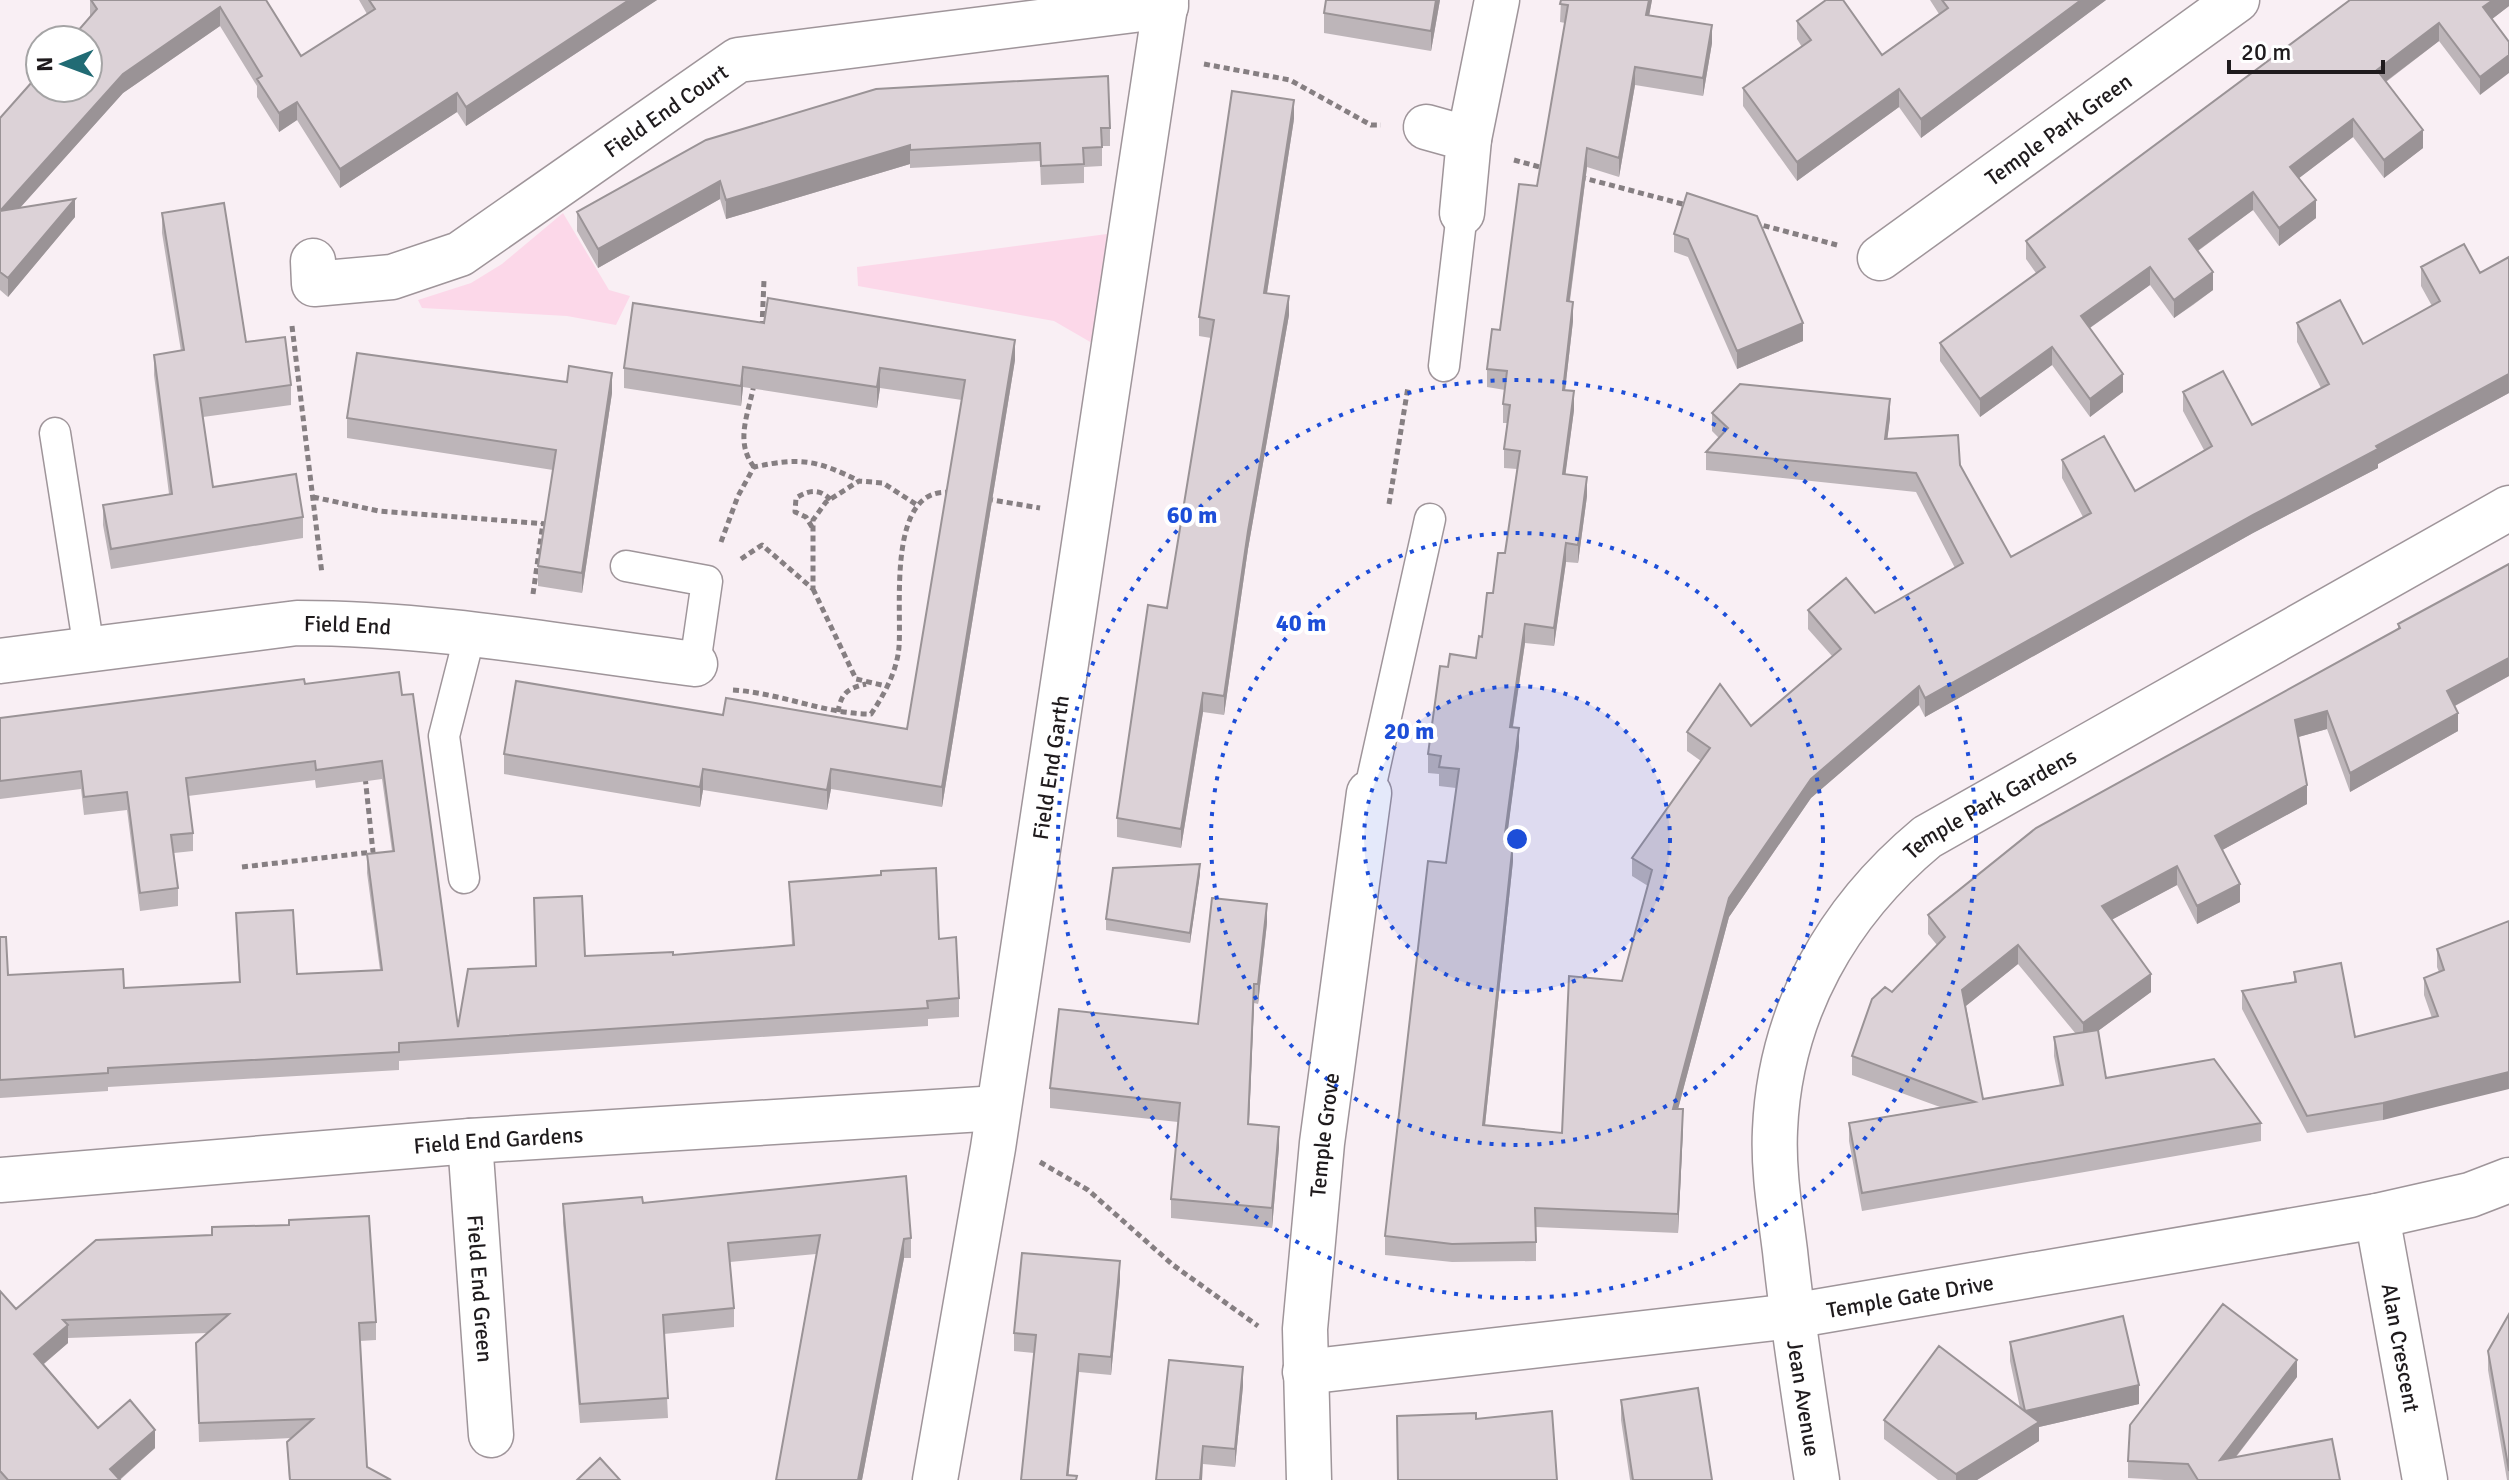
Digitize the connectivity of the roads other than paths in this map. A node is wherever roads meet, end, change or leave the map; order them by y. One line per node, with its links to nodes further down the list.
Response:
1 (1497, 0): 5 (street)
2 (2237, 0): 7 (street, Temple Park Green)
3 (1166, 3): 8 (street, Field End Court); 20 (street, Field End Garth)
4 (1426, 127): 5 (street)
5 (1469, 139): 6 (street)
6 (1462, 213): 9 (lane)
7 (1880, 258)
8 (313, 272)
9 (1444, 366)
10 (55, 433): 15 (lane)
11 (2509, 508): 25 (street, Temple Park Gardens)
12 (1430, 519): 18 (lane)
13 (626, 566): 17 (lane)
14 (470, 634): 15 (street, Field End); 17 (street, Field End); 19 (lane)
15 (89, 649): 16 (street, Field End)
16 (0, 661)
17 (695, 664)
18 (1369, 793): 26 (street, Temple Grove)
19 (464, 878)
20 (996, 1128): 21 (street, Field End Gardens); 28 (street, Field End Garth)
21 (470, 1141): 22 (street, Field End Gardens); 27 (street, Field End Green)
22 (0, 1180)
23 (2509, 1180): 24 (street, Temple Gate Drive)
24 (2377, 1216): 25 (street, Temple Gate Drive); 31 (street, Alan Crescent)
25 (1792, 1316): 26 (street, Temple Gate Drive); 30 (street, Jean Avenue)
26 (1305, 1351): 29 (street, Temple Grove)
27 (491, 1435)
28 (935, 1480)
29 (1309, 1480)
30 (1817, 1480)
31 (2425, 1480)

